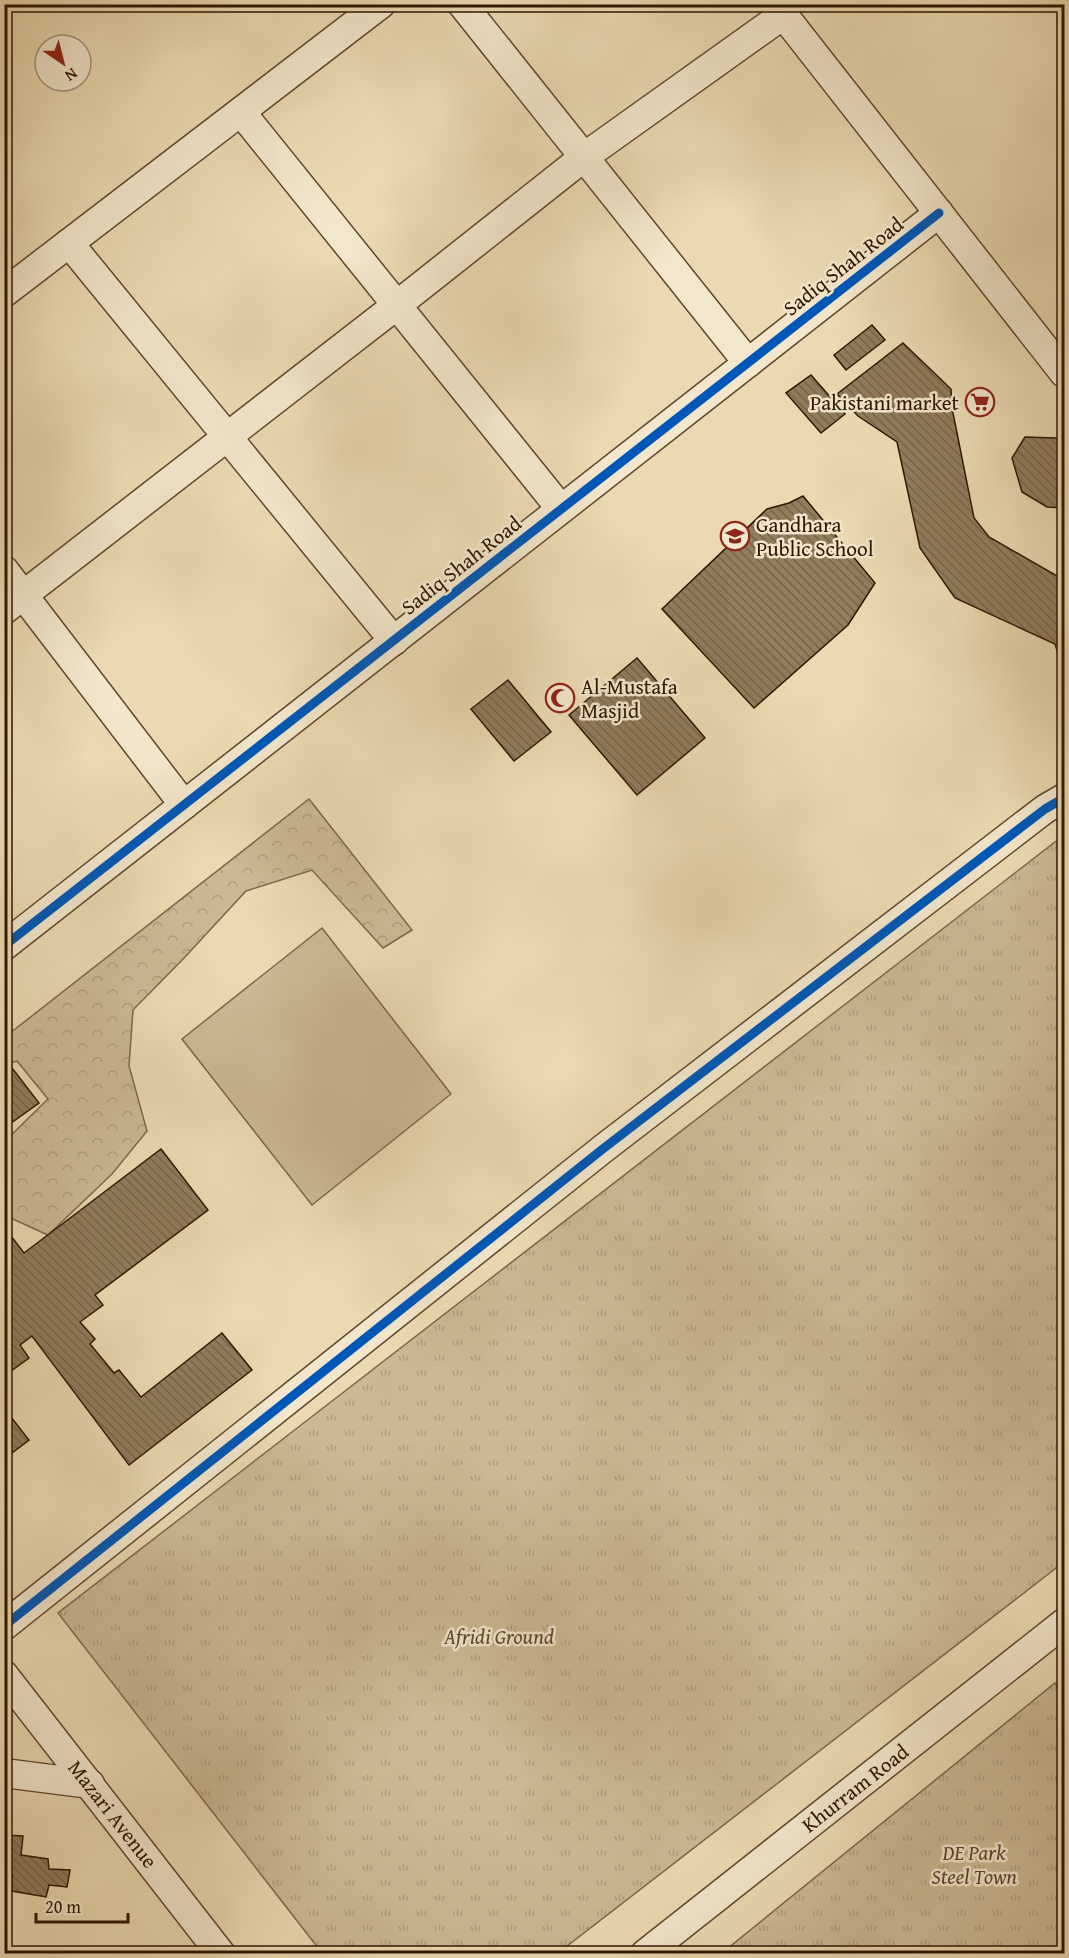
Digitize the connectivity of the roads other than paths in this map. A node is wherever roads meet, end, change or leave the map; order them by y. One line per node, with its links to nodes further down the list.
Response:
1 (381, 4): 4 (street)
2 (462, 4): 5 (street)
3 (779, 10): 5 (street); 6 (street)
4 (241, 112): 7 (street); 9 (street)
5 (584, 157): 9 (street); 10 (street)
6 (939, 213): 10 (street, Sadiq Shah Road); 11 (street)
7 (69, 243): 8 (street); 12 (street)
8 (4, 292)
9 (397, 305): 12 (street); 13 (street)
10 (748, 363): 13 (street, Sadiq Shah Road)
11 (1065, 373)
12 (227, 437): 15 (street); 16 (street)
13 (561, 509): 16 (street, Sadiq Shah Road)
14 (4, 570): 15 (street)
15 (14, 602): 18 (street)
16 (394, 640): 18 (street, Sadiq Shah Road)
17 (1065, 798): 21 (street)
18 (184, 805): 19 (street, Sadiq Shah Road)
19 (4, 946)
20 (1065, 1623): 27 (street, Khurram Road)
21 (4, 1626)
22 (4, 1675): 23 (street, Mazari Avenue)
23 (14, 1704): 25 (street, Mazari Avenue)
24 (4, 1773): 25 (street)
25 (90, 1784): 26 (street, Mazari Avenue)
26 (220, 1953)
27 (645, 1953)

